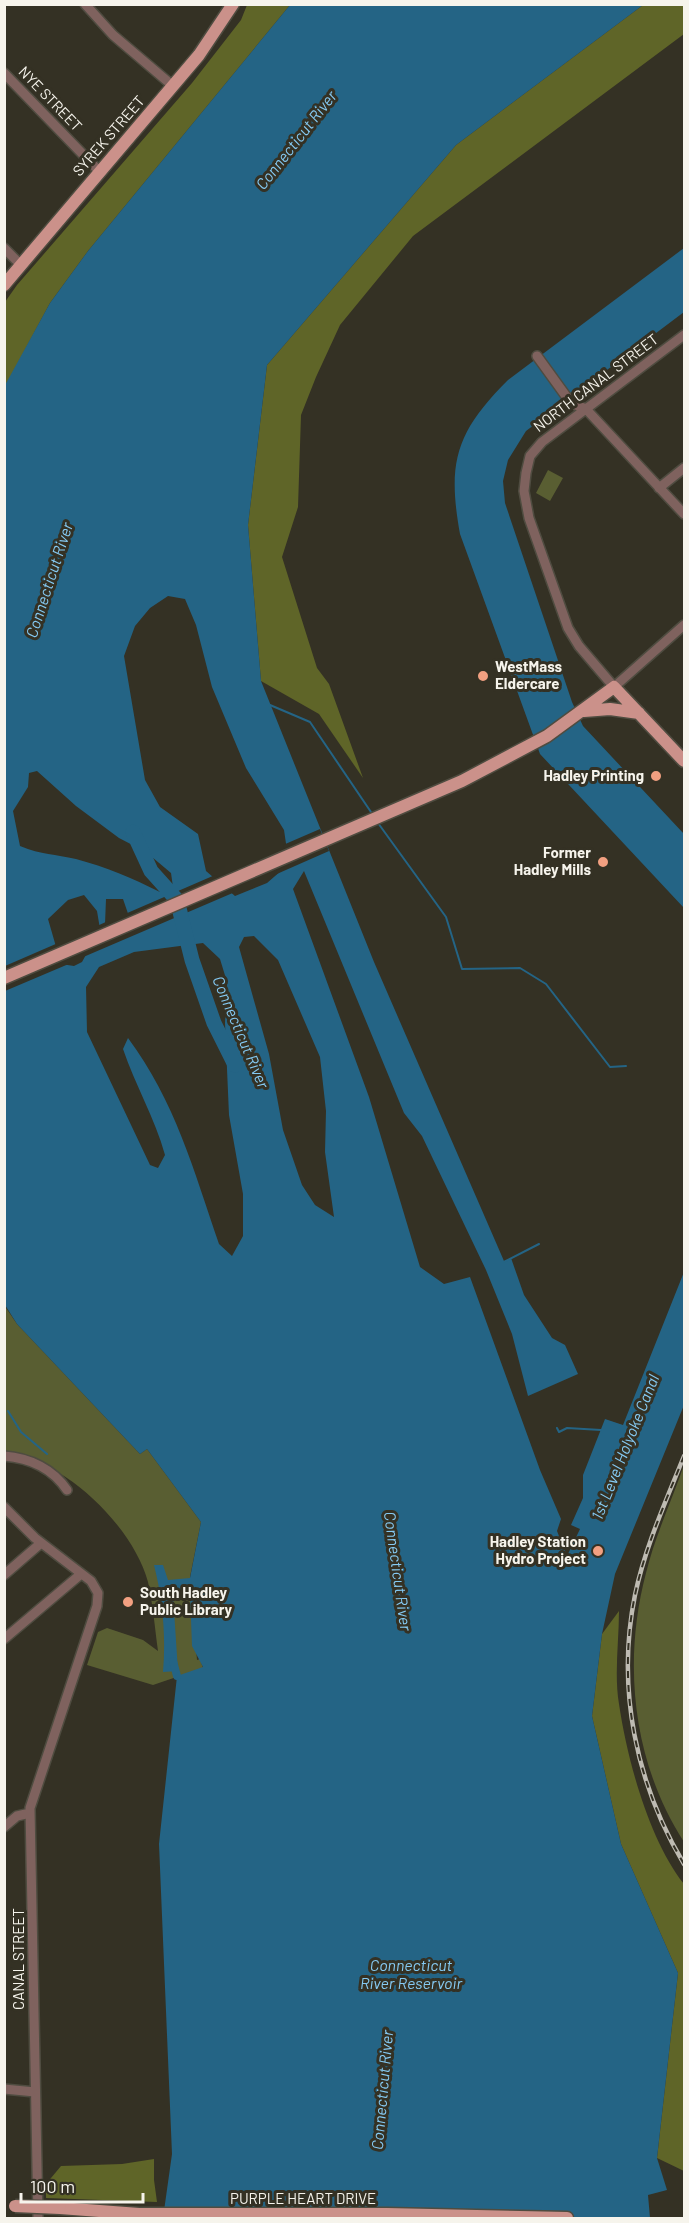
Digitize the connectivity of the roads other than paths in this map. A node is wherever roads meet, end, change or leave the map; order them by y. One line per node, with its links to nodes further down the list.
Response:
1 (85, 4): 4 (street)
2 (233, 4): 4 (main road, SYREK STREET)
3 (4, 73): 5 (street, NYE STREET)
4 (173, 86): 5 (main road, SYREK STREET)
5 (99, 171): 7 (main road, SYREK STREET)
6 (4, 248): 7 (street)
7 (21, 265): 8 (main road, SYREK STREET)
8 (4, 285)
9 (684, 335): 11 (street, NORTH CANAL STREET)
10 (537, 356): 11 (street)
11 (586, 409): 13 (street); 16 (street, NORTH CANAL STREET)
12 (684, 468): 13 (street)
13 (659, 488): 14 (street)
14 (684, 514)
15 (684, 625): 16 (street)
16 (614, 687): 17 (main road); 18 (main road)
17 (582, 712): 18 (main road); 20 (main road)
18 (639, 713): 19 (main road)
19 (682, 753)
20 (4, 978)
21 (4, 1456): 22 (street)
22 (67, 1490)
23 (4, 1507): 24 (street)
24 (41, 1543): 25 (street); 26 (street)
25 (81, 1574): 27 (street); 28 (street, CANAL STREET)
26 (4, 1575)
27 (4, 1639)
28 (30, 1812): 29 (street); 31 (street, CANAL STREET)
29 (4, 1827)
30 (4, 2089): 31 (street)
31 (35, 2092): 33 (street, CANAL STREET)
32 (10, 2205): 34 (main road, PURPLE HEART DRIVE, bridge)
33 (38, 2218)
34 (567, 2218)

